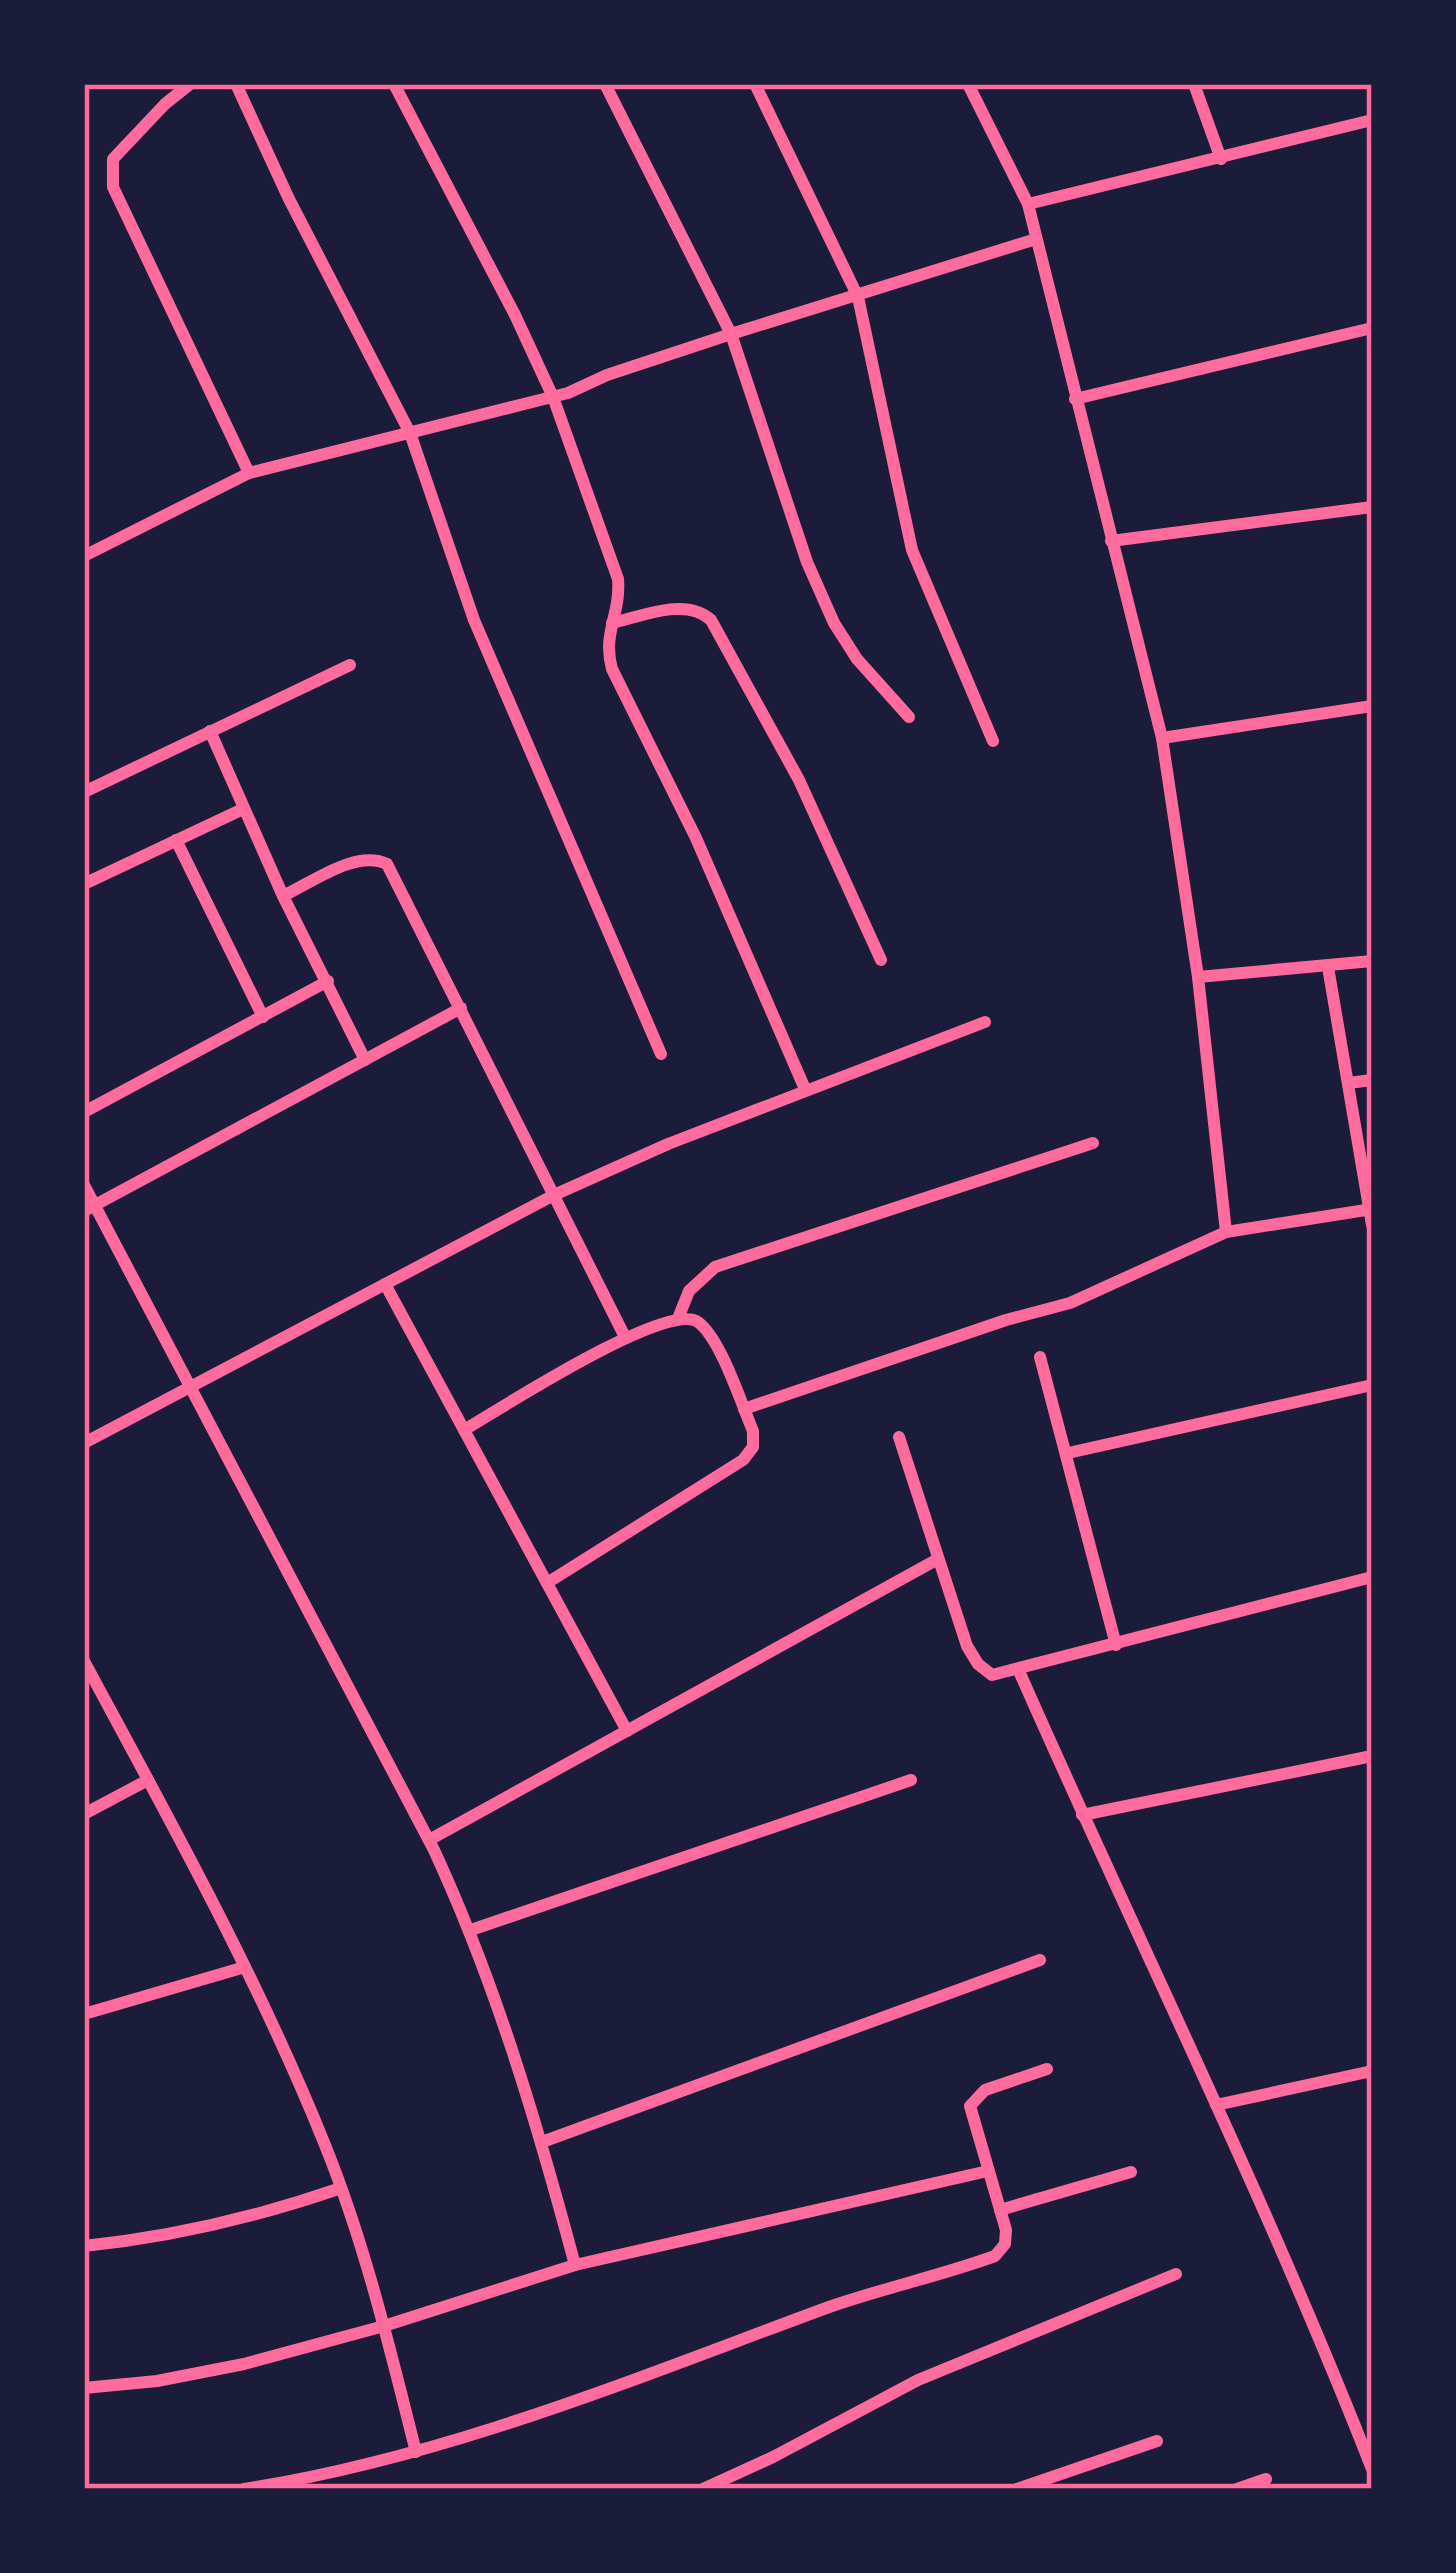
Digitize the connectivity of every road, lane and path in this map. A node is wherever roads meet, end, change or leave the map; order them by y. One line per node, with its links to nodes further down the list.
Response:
1 (190, 84): 18 (street)
2 (236, 84): 17 (street)
3 (394, 84): 15 (street)
4 (604, 84): 14 (street)
5 (755, 84): 12 (street)
6 (968, 84): 10 (street)
7 (1194, 84): 9 (street)
8 (1372, 120): 9 (street)
9 (1221, 159): 10 (street)
10 (1028, 204): 11 (street)
11 (1036, 239): 12 (street); 16 (street)
12 (858, 297): 14 (street); 28 (street)
13 (1372, 328): 16 (street)
14 (730, 334): 15 (street); 25 (street)
15 (553, 397): 17 (street); 22 (street)
16 (1076, 399): 20 (street)
17 (410, 433): 18 (street); 42 (street)
18 (249, 473): 21 (street)
19 (1372, 507): 20 (street)
20 (1111, 541): 27 (street)
21 (84, 556)
22 (612, 623): 34 (street); 46 (street)
23 (350, 665): 26 (street)
24 (1372, 706): 27 (street)
25 (909, 718)
26 (210, 731): 29 (street); 30 (street)
27 (1162, 738): 37 (street)
28 (993, 741)
29 (84, 792)
30 (243, 808): 31 (street); 33 (street)
31 (176, 840): 32 (street); 40 (street)
32 (84, 884)
33 (284, 896): 38 (street); 39 (street)
34 (881, 960)
35 (1372, 961): 36 (street)
36 (1328, 967): 37 (street); 45 (street)
37 (1198, 977): 54 (street)
38 (328, 981): 40 (street); 43 (street)
39 (461, 1009): 43 (street); 50 (street)
40 (263, 1017): 47 (street)
41 (985, 1022): 46 (street)
42 (661, 1054)
43 (365, 1060): 51 (street)
44 (1372, 1080): 45 (street)
45 (1348, 1083): 52 (street)
46 (805, 1089): 50 (street)
47 (84, 1112)
48 (1094, 1143): 56 (street)
49 (84, 1185): 51 (street)
50 (554, 1195): 55 (street); 57 (street)
51 (89, 1208): 60 (street)
52 (1370, 1209): 53 (street); 54 (street)
53 (1372, 1225)
54 (1226, 1232): 61 (street)
55 (385, 1284): 60 (street); 62 (street)
56 (679, 1316): 57 (street); 61 (street)
57 (625, 1337): 62 (street)
58 (1040, 1357): 65 (street)
59 (1372, 1387): 65 (street)
60 (190, 1388): 64 (street); 78 (street)
61 (744, 1409): 68 (street)
62 (464, 1430): 68 (street)
63 (899, 1437): 66 (street)
64 (84, 1443)
65 (1068, 1453): 69 (street)
66 (938, 1559): 71 (street); 72 (street)
67 (1372, 1577): 69 (street)
68 (547, 1583): 72 (street)
69 (1116, 1645): 71 (street)
70 (84, 1661): 74 (street)
71 (1018, 1671): 77 (street)
72 (627, 1731): 78 (street)
73 (1372, 1756): 77 (street)
74 (148, 1780): 76 (street); 81 (street)
75 (911, 1780): 79 (street)
76 (84, 1814)
77 (1082, 1815): 85 (street)
78 (429, 1840): 79 (street)
79 (471, 1930): 86 (street)
80 (1040, 1960): 86 (street)
81 (244, 1967): 82 (street); 89 (street)
82 (84, 2014)
83 (1047, 2069): 87 (street)
84 (1372, 2072): 85 (street)
85 (1216, 2105): 98 (street)
86 (542, 2142): 92 (street)
87 (988, 2171): 90 (street); 92 (street)
88 (1131, 2172): 90 (street)
89 (341, 2188): 91 (street); 94 (street)
90 (1000, 2210): 97 (street)
91 (84, 2246)
92 (574, 2266): 94 (street)
93 (1176, 2274): 101 (street)
94 (384, 2326): 95 (street); 97 (street)
95 (84, 2388)
96 (1156, 2441): 102 (street)
97 (416, 2452): 100 (street)
98 (1372, 2469)
99 (1266, 2479): 103 (street)
100 (244, 2489)
101 (703, 2489)
102 (1017, 2489)
103 (1237, 2489)

